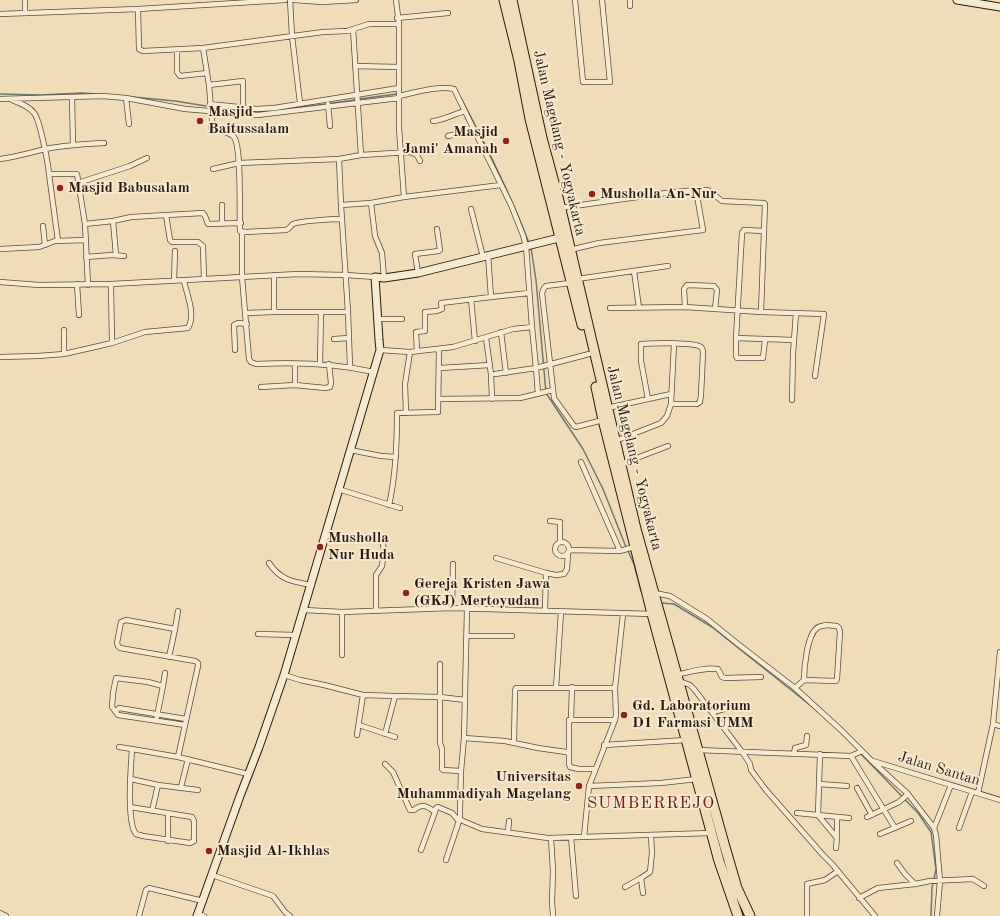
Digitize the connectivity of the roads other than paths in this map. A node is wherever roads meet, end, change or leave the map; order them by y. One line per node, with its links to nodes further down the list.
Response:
1 (25, 0): 21 (street)
2 (273, 0): 3 (street); 15 (street)
3 (285, 0)
4 (290, 0): 27 (street)
5 (294, 0): 6 (street)
6 (347, 0): 7 (street)
7 (356, 0)
8 (396, 0): 24 (street)
9 (504, 0): 81 (highway, Jalan Magelang - Yogyakarta)
10 (512, 0): 69 (highway, Jalan Magelang - Yogyakarta)
11 (575, 0): 12 (street)
12 (602, 0)
13 (630, 0): 18 (street)
14 (957, 0): 19 (street)
15 (243, 1): 16 (street)
16 (228, 2): 17 (street)
17 (187, 3): 20 (street)
18 (630, 6)
19 (1000, 7)
20 (138, 9): 21 (street); 29 (street)
21 (25, 12): 23 (street)
22 (448, 13): 24 (street)
23 (0, 14)
24 (397, 18): 25 (street)
25 (398, 24): 26 (street); 31 (street)
26 (353, 29): 27 (street); 30 (street)
27 (292, 36): 28 (street); 40 (street)
28 (203, 48): 29 (street); 32 (street)
29 (177, 50): 32 (street)
30 (355, 66): 31 (street); 39 (street)
31 (399, 67): 34 (street)
32 (207, 73): 33 (street)
33 (209, 85): 42 (street); 43 (street)
34 (399, 94): 39 (street); 39 (street); 44 (street); 53 (street)
35 (72, 97): 36 (street); 38 (street); 51 (street)
36 (126, 98): 42 (street); 46 (street)
37 (0, 99): 38 (street)
38 (11, 99): 52 (street)
39 (358, 99): 41 (street); 41 (street); 54 (street)
40 (300, 103): 41 (street); 43 (street)
41 (328, 103): 42 (street); 47 (street)
42 (211, 108): 43 (street); 59 (street)
43 (244, 108)
44 (464, 111): 45 (street); 48 (street)
45 (433, 121)
46 (129, 124)
47 (330, 126)
48 (474, 130): 49 (street); 63 (street)
49 (448, 136)
50 (104, 143): 51 (street)
51 (73, 144): 52 (street)
52 (44, 150): 57 (street); 61 (street)
53 (400, 153): 54 (street); 58 (street); 65 (street)
54 (361, 156): 56 (street)
55 (147, 158): 62 (street)
56 (340, 159): 59 (street); 68 (street)
57 (0, 160)
58 (420, 162)
59 (239, 163): 60 (street); 74 (street)
60 (213, 169)
61 (49, 174): 62 (street); 83 (street)
62 (78, 183): 75 (street)
63 (500, 186): 65 (street); 85 (street)
64 (696, 190): 69 (street); 79 (street); 87 (street)
65 (404, 197): 66 (street)
66 (371, 203): 68 (street); 100 (street)
67 (222, 205): 76 (street)
68 (342, 205): 72 (street)
69 (560, 208): 87 (highway, Jalan Magelang - Yogyakarta)
70 (471, 209): 91 (street)
71 (166, 215): 73 (street); 76 (street); 101 (street)
72 (342, 219): 80 (street); 97 (street)
73 (113, 221): 75 (street); 89 (street)
74 (240, 223): 76 (street); 80 (street)
75 (85, 224): 82 (street)
76 (222, 224)
77 (43, 226): 84 (street)
78 (437, 229): 95 (street)
79 (764, 231): 116 (street); 120 (street)
80 (242, 232): 98 (street)
81 (559, 238): 85 (street); 104 (highway, Jalan Magelang - Yogyakarta)
82 (86, 240): 83 (street); 92 (street)
83 (56, 241): 84 (street)
84 (45, 245): 86 (street)
85 (530, 246): 91 (street); 109 (street)
86 (0, 249)
87 (570, 250): 104 (highway, Jalan Magelang - Yogyakarta)
88 (175, 251): 102 (street)
89 (116, 255): 90 (street); 92 (street)
90 (124, 256)
91 (486, 256): 95 (street); 110 (street)
92 (86, 258): 107 (street)
93 (668, 266): 94 (street)
94 (634, 271): 104 (street); 114 (street)
95 (418, 273): 100 (street)
96 (274, 275): 97 (street); 98 (street); 117 (street)
97 (346, 275): 99 (street); 119 (street)
98 (242, 277): 101 (street); 121 (street)
99 (375, 277): 100 (street); 124 (street)
100 (384, 278)
101 (204, 279): 103 (street)
102 (174, 281): 103 (street); 108 (street)
103 (184, 281): 137 (street)
104 (574, 281): 145 (highway, Jalan Magelang - Yogyakarta); 152 (street); 168 (highway, Jalan Magelang - Yogyakarta)
105 (0, 282): 106 (street)
106 (77, 284): 107 (street); 123 (street)
107 (88, 284): 108 (street)
108 (111, 284): 137 (street)
109 (529, 293): 110 (street); 127 (street)
110 (491, 297): 111 (street)
111 (470, 299): 136 (street); 142 (street)
112 (685, 307): 114 (street); 115 (street); 115 (street)
113 (610, 308): 114 (street)
114 (639, 308)
115 (716, 309): 116 (street)
116 (737, 310): 120 (street); 132 (street)
117 (274, 312): 118 (street); 121 (street)
118 (321, 312): 119 (street); 148 (street)
119 (348, 312): 130 (street)
120 (761, 312): 122 (street)
121 (246, 313): 126 (street)
122 (796, 313): 135 (street); 157 (street)
123 (79, 315)
124 (378, 319): 125 (street); 140 (street)
125 (402, 319)
126 (247, 324): 139 (street); 147 (street)
127 (532, 327): 129 (street); 152 (street)
128 (64, 330): 144 (street)
129 (501, 332): 131 (street); 155 (street)
130 (349, 338): 133 (street); 151 (street)
131 (486, 338): 136 (street); 150 (street)
132 (736, 338): 134 (street); 134 (street)
133 (334, 339)
134 (765, 340): 135 (street)
135 (794, 340): 166 (street)
136 (475, 342): 141 (street)
137 (112, 343): 144 (street)
138 (674, 344): 162 (street); 165 (street); 167 (street)
139 (235, 350)
140 (380, 350): 143 (street); 154 (street)
141 (439, 350): 142 (street); 153 (street)
142 (417, 351): 143 (street)
143 (410, 352): 169 (street)
144 (64, 354): 146 (street)
145 (589, 354): 152 (street); 170 (highway, Jalan Magelang - Yogyakarta)
146 (0, 357)
147 (295, 364): 148 (street); 158 (street)
148 (320, 364): 149 (street)
149 (329, 364): 151 (street); 158 (street)
150 (490, 365): 153 (street); 164 (street)
151 (350, 366): 154 (street)
152 (543, 366): 155 (street); 160 (street); 161 (street)
153 (440, 368): 163 (street)
154 (374, 372): 173 (street)
155 (506, 373): 156 (street)
156 (495, 374)
157 (815, 376)
158 (295, 385): 159 (street)
159 (261, 387)
160 (553, 390): 161 (street); 170 (street)
161 (539, 394): 164 (street)
162 (671, 394): 165 (street); 167 (street)
163 (439, 399): 164 (street); 169 (street)
164 (492, 399)
165 (648, 399): 168 (street)
166 (792, 400)
167 (671, 404): 171 (street)
168 (607, 408): 171 (highway, Jalan Magelang - Yogyakarta)
169 (406, 413): 174 (street)
170 (602, 420): 181 (highway, Jalan Magelang - Yogyakarta)
171 (615, 441): 176 (highway, Jalan Magelang - Yogyakarta)
172 (668, 446): 176 (street)
173 (350, 450): 174 (street); 177 (street)
174 (396, 457): 178 (street)
175 (581, 462): 185 (street)
176 (621, 464): 181 (highway, Jalan Magelang - Yogyakarta)
177 (338, 489): 178 (street); 182 (street)
178 (389, 505): 179 (street)
179 (400, 508)
180 (550, 521): 183 (street)
181 (633, 530): 184 (highway, Jalan Magelang - Yogyakarta); 192 (highway, Jalan Magelang - Yogyakarta)
182 (325, 534): 191 (street); 196 (street)
183 (560, 542): 186 (street); 186 (street)
184 (633, 547): 185 (street); 192 (highway, Jalan Magelang - Yogyakarta)
185 (622, 550): 186 (street)
186 (568, 552): 190 (street)
187 (496, 558): 190 (street)
188 (269, 563): 191 (street)
189 (452, 564): 193 (street)
190 (546, 573): 197 (street)
191 (312, 585): 195 (street)
192 (652, 603): 201 (street); 213 (highway, Jalan Magelang - Yogyakarta); 220 (street); 242 (highway, Jalan Magelang - Yogyakarta)
193 (452, 608): 194 (street); 196 (street)
194 (467, 609): 197 (street); 205 (street)
195 (304, 610): 199 (street); 204 (street)
196 (376, 610): 199 (street)
197 (545, 610): 200 (street)
198 (178, 611): 202 (street)
199 (342, 612): 208 (street)
200 (560, 612): 201 (street); 218 (street)
201 (623, 614): 219 (street)
202 (175, 629): 209 (street); 209 (street)
203 (258, 634): 204 (street)
204 (296, 635): 212 (street)
205 (466, 636): 206 (street); 224 (street)
206 (512, 636)
207 (1000, 652): 233 (street)
208 (342, 654)
209 (169, 657): 229 (street)
210 (440, 664): 223 (street)
211 (165, 673): 216 (street)
212 (284, 675): 221 (street); 260 (street)
213 (677, 677): 214 (street); 227 (street); 247 (highway, Jalan Magelang - Yogyakarta)
214 (761, 678)
215 (804, 680): 215 (street); 220 (street)
216 (163, 686): 226 (street); 228 (street)
217 (572, 687): 218 (street); 219 (street); 230 (street)
218 (556, 688): 243 (street)
219 (615, 688): 231 (street)
220 (795, 688): 249 (street)
221 (363, 694): 222 (street); 235 (street)
222 (395, 696): 223 (street); 237 (street)
223 (440, 696): 224 (street); 259 (street)
224 (465, 700): 241 (street)
225 (736, 708): 227 (street)
226 (116, 711): 228 (street); 232 (street)
227 (713, 712): 248 (street)
228 (158, 714): 229 (street); 232 (street)
229 (186, 719): 234 (street)
230 (571, 720): 231 (street); 250 (street)
231 (615, 720): 244 (street)
232 (156, 721): 234 (street)
233 (993, 724): 236 (street); 272 (street)
234 (185, 725): 254 (street)
235 (359, 725): 237 (street); 238 (street)
236 (1000, 726)
237 (385, 734): 240 (street)
238 (357, 735)
239 (807, 736): 251 (street)
240 (395, 737)
241 (464, 738): 243 (street); 259 (street)
242 (686, 740): 244 (street); 262 (highway, Jalan Magelang - Yogyakarta)
243 (514, 743): 250 (street)
244 (604, 745): 258 (street)
245 (119, 747): 246 (street)
246 (132, 749): 254 (street); 261 (street)
247 (697, 750): 248 (street); 276 (highway, Jalan Magelang - Yogyakarta)
248 (743, 752): 251 (street); 304 (street)
249 (861, 752): 253 (street); 256 (street)
250 (569, 753): 258 (street)
251 (794, 754): 252 (street)
252 (820, 754): 253 (street); 263 (street)
253 (853, 755): 277 (street)
254 (178, 757): 255 (street)
255 (188, 759): 260 (street); 268 (street)
256 (872, 760): 265 (street, Jalan Santan); 273 (street)
257 (385, 764): 279 (street)
258 (595, 769): 266 (street)
259 (461, 771): 285 (street)
260 (248, 774): 305 (street)
261 (131, 779): 264 (street); 275 (street)
262 (697, 779): 266 (street); 276 (highway, Jalan Magelang - Yogyakarta)
263 (819, 784): 267 (street); 282 (street)
264 (158, 785): 268 (street); 278 (street)
265 (951, 785): 271 (street, Jalan Santan); 289 (street)
266 (589, 786): 294 (street)
267 (847, 786)
268 (181, 787): 270 (street)
269 (858, 788): 277 (street)
270 (198, 790)
271 (972, 792): 272 (street, Jalan Santan); 290 (street)
272 (978, 793): 274 (street, Jalan Santan)
273 (906, 796): 277 (street); 289 (street)
274 (1000, 800)
275 (130, 807): 278 (street); 299 (street)
276 (709, 808): 292 (highway, Jalan Magelang - Yogyakarta); 322 (highway, Jalan Magelang - Yogyakarta)
277 (883, 808): 288 (street)
278 (152, 811): 280 (street)
279 (435, 812): 285 (street); 301 (street)
280 (168, 813): 299 (street); 299 (street)
281 (797, 813): 282 (street)
282 (818, 816): 283 (street); 298 (street)
283 (837, 817): 284 (street); 298 (street)
284 (849, 818)
285 (460, 820): 291 (street); 302 (street)
286 (509, 821): 291 (street)
287 (912, 821): 288 (street)
288 (895, 828): 293 (street)
289 (934, 828): 307 (street)
290 (959, 828)
291 (508, 832): 297 (street)
292 (712, 833): 295 (street); 321 (highway, Jalan Magelang - Yogyakarta)
293 (880, 834)
294 (584, 836): 295 (street); 296 (street)
295 (651, 836): 306 (street)
296 (571, 837): 297 (street); 312 (street)
297 (551, 838): 320 (street)
298 (837, 838): 300 (street)
299 (168, 841)
300 (836, 848)
301 (421, 850)
302 (446, 860)
303 (898, 863): 308 (street)
304 (838, 871): 313 (street); 323 (street)
305 (212, 875): 314 (street); 319 (street)
306 (641, 878): 310 (street); 311 (street)
307 (938, 881): 308 (street); 309 (street); 325 (street)
308 (914, 884): 313 (street)
309 (984, 886)
310 (625, 887)
311 (643, 893)
312 (576, 896)
313 (859, 898): 324 (street)
314 (204, 901): 316 (street); 318 (street)
315 (0, 913): 317 (street)
316 (200, 915)
317 (6, 916)
318 (139, 916)
319 (290, 916)
320 (553, 916)
321 (738, 916)
322 (750, 916)
323 (807, 916)
324 (875, 916)
325 (937, 916)

